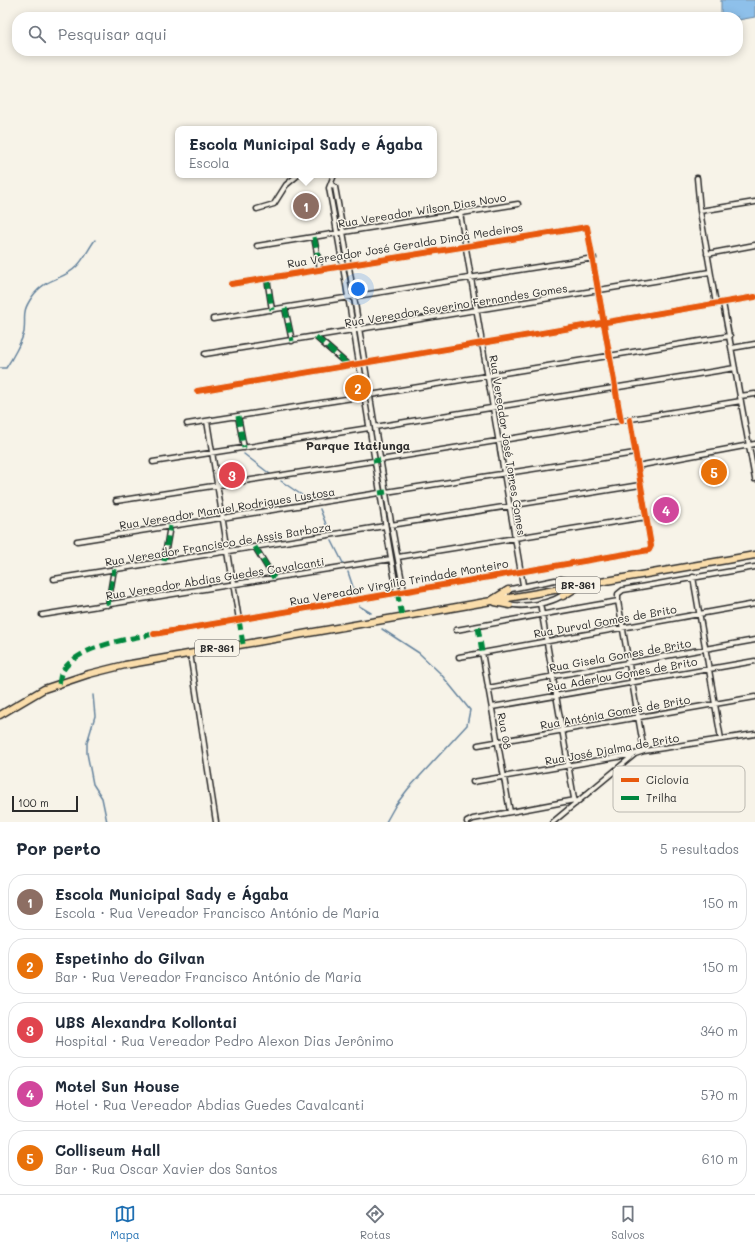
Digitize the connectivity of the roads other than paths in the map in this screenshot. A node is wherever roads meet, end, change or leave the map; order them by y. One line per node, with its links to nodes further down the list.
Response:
1 (294, 178): 7 (street)
2 (333, 178): 4 (street)
3 (697, 178): 8 (street)
4 (331, 184): 10 (street); 11 (street)
5 (755, 202): 8 (street)
6 (518, 204): 9 (street, Rua Vereador Wilson Dias Novo)
7 (258, 209)
8 (700, 211): 16 (street)
9 (460, 213): 10 (street, Rua Vereador Wilson Dias Novo); 15 (street, Rua Vereador José Torres Gomes)
10 (343, 232): 11 (street, Rua Vereador Wilson Dias Novo); 18 (street)
11 (337, 233): 12 (street, Rua Vereador Wilson Dias Novo); 19 (street)
12 (314, 236): 14 (street, Rua Vereador Wilson Dias Novo); 20 (street)
13 (755, 245): 16 (street)
14 (257, 246)
15 (466, 246): 17 (street, Rua Vereador José Geraldo Dinoá Medeiros); 18 (street, Rua Vereador José Geraldo Dinoá Medeiros); 23 (street, Rua Vereador José Torres Gomes)
16 (707, 254): 21 (street)
17 (594, 258): 23 (street); 25 (street)
18 (349, 264): 19 (street, Rua Vereador José Geraldo Dinoá Medeiros); 26 (street)
19 (342, 265): 20 (street, Rua Vereador José Geraldo Dinoá Medeiros); 28 (street)
20 (320, 269): 22 (street, Rua Vereador José Geraldo Dinoá Medeiros)
21 (710, 272): 25 (street, Rua Vereador Severino Fernandes Gomes); 30 (street)
22 (267, 278): 24 (street, Rua Vereador José Geraldo Dinoá Medeiros); 32 (street)
23 (471, 279): 26 (street); 33 (street, Rua Vereador José Torres Gomes)
24 (230, 284)
25 (600, 291): 33 (street, Rua Vereador Severino Fernandes Gomes); 35 (street)
26 (354, 297): 28 (street); 37 (street)
27 (755, 297): 29 (street)
28 (348, 298): 31 (street); 36 (street)
29 (724, 303): 30 (street); 38 (street)
30 (716, 304): 35 (street)
31 (285, 308): 32 (street); 40 (street)
32 (272, 310): 34 (street)
33 (477, 311): 37 (street, Rua Vereador Severino Fernandes Gomes); 41 (street, Rua Vereador José Torres Gomes)
34 (213, 318)
35 (604, 323): 41 (street); 45 (street)
36 (354, 330): 37 (street, Rua Vereador Severino Fernandes Gomes); 39 (street, Rua Vereador Severino Fernandes Gomes); 47 (street)
37 (360, 330): 46 (street)
38 (730, 336): 43 (street); 45 (street)
39 (316, 337): 40 (street, Rua Vereador Severino Fernandes Gomes); 48 (street)
40 (292, 341): 44 (street, Rua Vereador Severino Fernandes Gomes)
41 (482, 343): 46 (street); 50 (street, Rua Vereador José Torres Gomes)
42 (755, 344): 43 (street)
43 (732, 348): 49 (street)
44 (205, 354)
45 (610, 356): 50 (street); 51 (street)
46 (366, 362): 47 (street); 54 (street)
47 (360, 363): 48 (street); 55 (street)
48 (348, 364): 52 (street)
49 (735, 368): 51 (street); 56 (street)
50 (488, 376): 54 (street); 57 (street, Rua Vereador José Torres Gomes)
51 (616, 389): 57 (street); 61 (street)
52 (197, 391)
53 (755, 394): 56 (street)
54 (370, 395): 63 (street)
55 (365, 396): 58 (street); 64 (street)
56 (741, 399): 59 (street); 67 (street)
57 (493, 409): 63 (street); 65 (street, Rua Vereador José Torres Gomes)
58 (238, 416): 60 (street); 68 (street)
59 (630, 420): 61 (street); 70 (street)
60 (207, 421): 62 (street); 69 (street)
61 (621, 421): 65 (street)
62 (187, 424)
63 (375, 427): 71 (street)
64 (369, 428): 68 (street); 72 (street)
65 (498, 442): 71 (street); 75 (street, Rua Vereador José Torres Gomes)
66 (755, 444): 67 (street)
67 (749, 445): 74 (street); 76 (street)
68 (244, 448): 69 (street)
69 (212, 453): 73 (street); 78 (street)
70 (635, 453): 74 (street); 75 (street)
71 (380, 460): 79 (street)
72 (374, 461): 78 (street); 80 (street)
73 (153, 462)
74 (637, 466): 77 (street)
75 (504, 474): 79 (street); 82 (street, Rua Vereador José Torres Gomes)
76 (755, 479)
77 (640, 485): 82 (street); 83 (street)
78 (217, 486): 81 (street); 84 (street)
79 (386, 492): 85 (street)
80 (380, 494): 84 (street, Rua Vereador Manuel Rodrigues Lustosa); 87 (street)
81 (116, 501)
82 (509, 507): 85 (street); 88 (street, Rua Vereador José Torres Gomes)
83 (646, 517): 88 (street); 98 (street, Rua Vereador Virgílio Trindade Monteiro)
84 (223, 518): 86 (street, Rua Vereador Manuel Rodrigues Lustosa); 91 (street)
85 (391, 525): 93 (street)
86 (170, 526): 89 (street, Rua Vereador Manuel Rodrigues Lustosa); 95 (street)
87 (385, 526): 90 (street, Rua Vereador Francisco de Assis Barboza); 94 (street)
88 (514, 540): 93 (street); 98 (street, Rua Vereador José Torres Gomes)
89 (77, 541)
90 (255, 547): 91 (street, Rua Vereador Francisco de Assis Barboza); 100 (street)
91 (228, 551): 95 (street, Rua Vereador Francisco de Assis Barboza); 104 (street)
92 (755, 555): 103 (main road, BR-361)
93 (398, 557): 108 (street)
94 (391, 559): 100 (street, Rua Vereador Abdias Guedes Cavalcanti); 109 (street)
95 (164, 561): 97 (street, Rua Vereador Francisco de Assis Barboza)
96 (755, 567): 99 (street)
97 (114, 569): 101 (street, Rua Vereador Francisco de Assis Barboza); 116 (street)
98 (520, 572): 105 (street, Rua Vereador José Torres Gomes); 108 (street, Rua Vereador Virgílio Trindade Monteiro)
99 (693, 577): 113 (street); 118 (street)
100 (274, 578): 104 (street, Rua Vereador Abdias Guedes Cavalcanti)
101 (54, 579)
102 (561, 580): 103 (main road); 105 (street); 106 (street)
103 (581, 584): 106 (main road, BR-361); 110 (main road)
104 (234, 585): 116 (street, Rua Vereador Abdias Guedes Cavalcanti); 121 (street)
105 (523, 585): 107 (street)
106 (566, 587): 110 (street); 111 (main road, BR-361)
107 (508, 590): 111 (street); 112 (main road)
108 (404, 591): 109 (street, Rua Vereador Virgílio Trindade Monteiro)
109 (397, 592): 121 (street, Rua Vereador Virgílio Trindade Monteiro)
110 (563, 596): 114 (street)
111 (505, 599): 112 (main road, BR-361); 117 (street)
112 (491, 601): 117 (main road); 129 (main road, BR-361)
113 (618, 601): 120 (street); 122 (street)
114 (540, 603): 117 (street); 120 (street)
115 (755, 604): 118 (street, Rua Durval Gomes de Brito)
116 (108, 605): 119 (street, Rua Vereador Abdias Guedes Cavalcanti)
117 (510, 605)
118 (698, 614): 122 (street, Rua Durval Gomes de Brito); 127 (street)
119 (42, 615)
120 (542, 615): 123 (street); 126 (street)
121 (239, 620): 124 (street, Rua Vereador Virgílio Trindade Monteiro)
122 (622, 627): 126 (street, Rua Durval Gomes de Brito); 132 (street)
123 (456, 630)
124 (154, 634)
125 (755, 640): 127 (street, Rua Gisela Gomes de Brito)
126 (547, 641): 128 (street, Rua Durval Gomes de Brito); 134 (street)
127 (705, 649): 132 (street, Rua Gisela Gomes de Brito); 133 (street)
128 (482, 652): 130 (street, Rua Durval Gomes de Brito); 136 (street, Rua 08)
129 (190, 653): 141 (main road, BR-361); 158 (street)
130 (459, 657)
131 (755, 661): 133 (street, Rua Aderlou Gomes de Brito)
132 (629, 663): 134 (street, Rua Gisela Gomes de Brito); 135 (street)
133 (708, 668): 135 (street, Rua Aderlou Gomes de Brito); 139 (street)
134 (553, 676): 136 (street, Rua Gisela Gomes de Brito); 137 (street)
135 (632, 682): 137 (street, Rua Aderlou Gomes de Brito); 142 (street)
136 (488, 688): 140 (street, Rua 08)
137 (557, 695): 140 (street, Rua Aderlou Gomes de Brito); 143 (street)
138 (755, 697): 139 (street, Rua Antónia Gomes de Brito)
139 (714, 703): 142 (street, Rua Antónia Gomes de Brito); 145 (street)
140 (492, 707): 146 (street, Rua 08)
141 (0, 715)
142 (639, 717): 143 (street, Rua Antónia Gomes de Brito); 148 (street)
143 (563, 731): 146 (street, Rua Antónia Gomes de Brito); 150 (street)
144 (755, 734): 145 (street, Rua José Djalma de Brito)
145 (722, 739): 148 (street, Rua José Djalma de Brito)
146 (498, 742): 147 (street, Rua Antónia Gomes de Brito); 153 (street, Rua 08)
147 (478, 745)
148 (644, 751): 149 (street, Rua José Djalma de Brito)
149 (635, 754): 150 (street, Rua José Djalma de Brito); 151 (street)
150 (569, 766): 153 (street, Rua José Djalma de Brito); 155 (street)
151 (620, 766)
152 (613, 772): 155 (street)
153 (504, 777): 154 (street, Rua José Djalma de Brito); 156 (street, Rua 08)
154 (473, 782)
155 (575, 802): 156 (street); 160 (street)
156 (510, 812): 157 (street)
157 (473, 821): 159 (street)
158 (216, 822)
159 (467, 822)
160 (553, 822)

